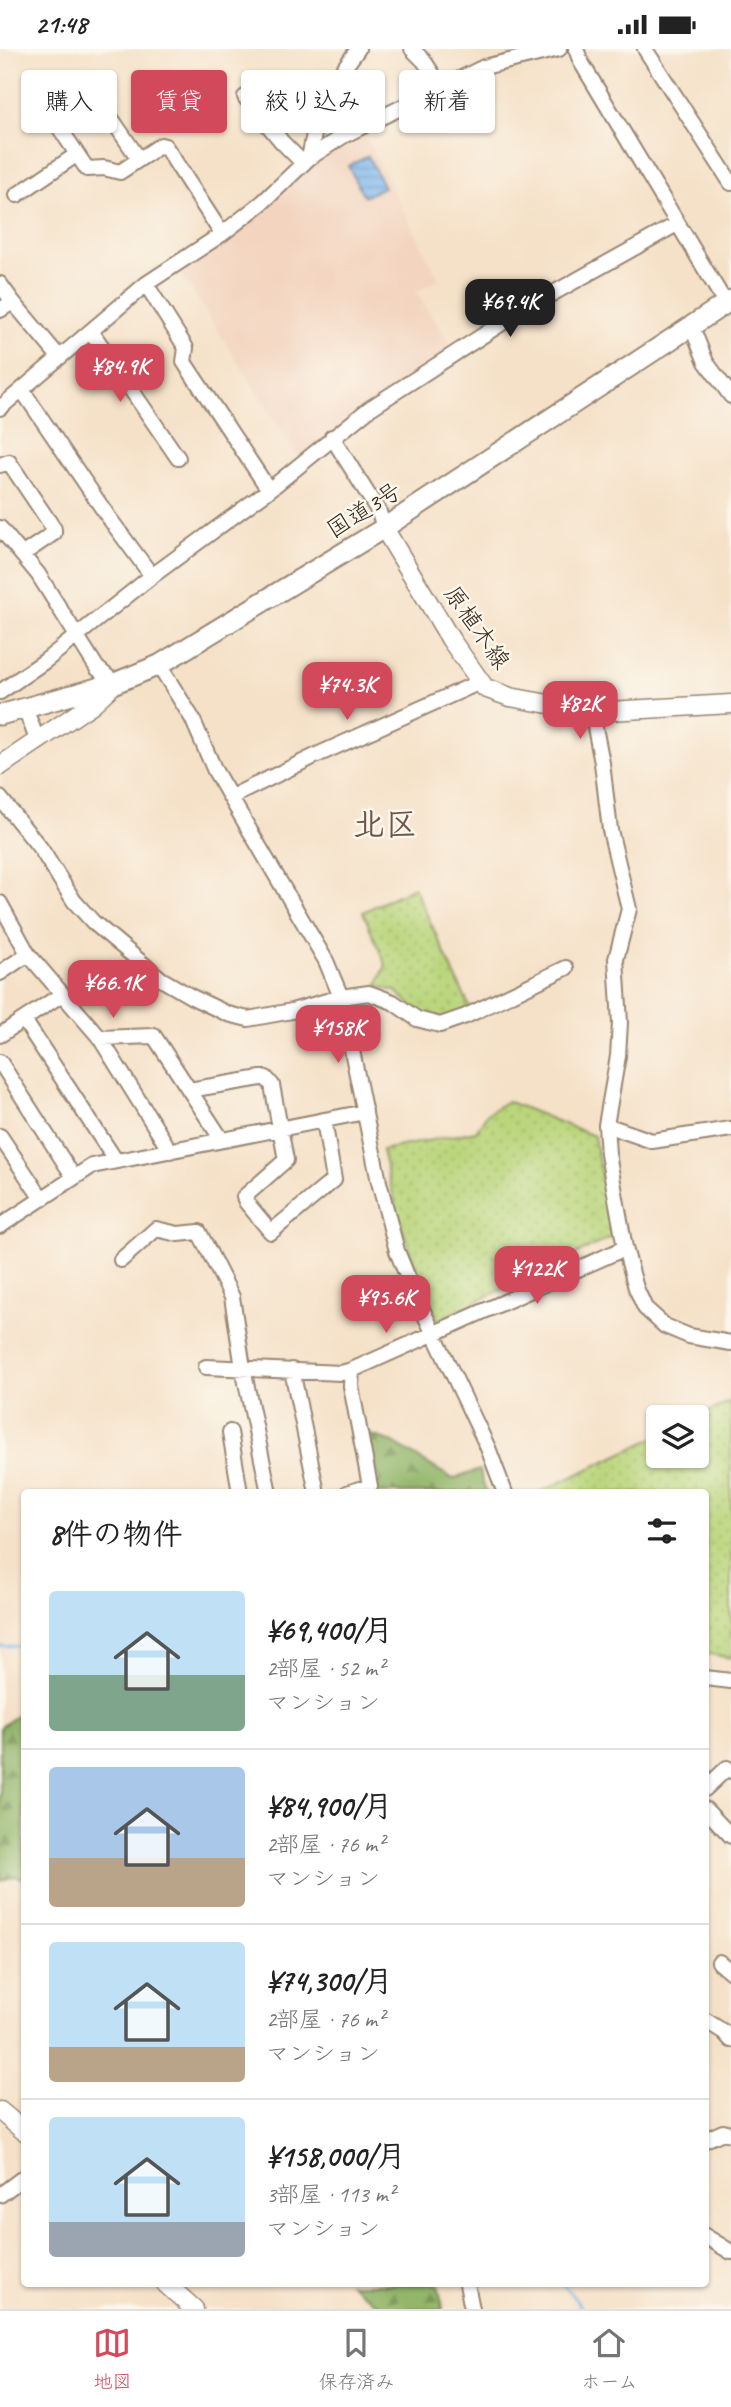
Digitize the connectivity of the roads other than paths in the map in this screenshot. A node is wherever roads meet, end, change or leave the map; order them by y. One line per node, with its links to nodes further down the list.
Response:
1 (358, 49): 12 (street)
2 (412, 49): 6 (street)
3 (559, 49): 7 (street)
4 (576, 49): 15 (street)
5 (645, 49): 13 (street)
6 (430, 70)
7 (477, 70)
8 (399, 108): 12 (street)
9 (279, 133): 12 (street)
10 (76, 155): 11 (street); 11 (street); 14 (street)
11 (139, 159): 16 (street)
12 (306, 161): 16 (street)
13 (731, 183)
14 (17, 195)
15 (677, 223): 19 (street); 27 (street)
16 (222, 234): 18 (street)
17 (0, 283): 20 (street)
18 (146, 284): 22 (street); 30 (street)
19 (729, 302): 21 (highway, 国道3号)
20 (6, 306): 23 (street)
21 (691, 325): 25 (street); 32 (highway, 国道3号)
22 (91, 331): 23 (street); 28 (street)
23 (60, 357): 24 (street)
24 (22, 390): 26 (street); 34 (street)
25 (731, 396)
26 (0, 408)
27 (332, 437): 30 (street); 32 (street)
28 (178, 458)
29 (0, 465): 33 (street)
30 (270, 489): 34 (street)
31 (0, 528): 33 (street)
32 (384, 528): 36 (highway, 国道3号); 37 (main road, 原植木線)
33 (23, 554): 35 (street)
34 (152, 576): 35 (street)
35 (75, 636): 38 (street); 39 (street)
36 (159, 665): 38 (highway, 国道3号); 46 (street)
37 (480, 682): 42 (main road, 原植木線); 46 (street)
38 (115, 683): 41 (highway, 国道3号); 44 (main road)
39 (0, 692)
40 (731, 704): 42 (main road, 原植木線)
41 (25, 708): 43 (highway, 国道3号); 44 (street)
42 (592, 712): 62 (street)
43 (0, 715)
44 (38, 742): 45 (main road)
45 (0, 766)
46 (231, 797): 54 (street)
47 (0, 798): 54 (street)
48 (0, 904): 49 (street)
49 (4, 920): 50 (street)
50 (28, 954): 52 (street); 53 (street)
51 (566, 968): 54 (street)
52 (0, 974)
53 (61, 995): 55 (street); 57 (street)
54 (341, 997): 60 (street)
55 (24, 1020): 56 (street); 68 (street)
56 (0, 1035)
57 (100, 1038): 59 (street); 67 (street)
58 (0, 1062): 69 (street)
59 (189, 1090): 63 (street); 66 (street)
60 (365, 1112): 61 (street); 74 (street)
61 (324, 1120): 63 (street); 63 (street)
62 (606, 1125): 64 (street); 72 (street)
63 (280, 1129): 66 (street)
64 (731, 1129)
65 (0, 1136): 70 (street)
66 (222, 1140): 67 (street)
67 (170, 1151): 68 (street)
68 (116, 1161): 69 (street)
69 (73, 1176): 70 (street)
70 (42, 1199): 71 (street)
71 (0, 1226)
72 (625, 1248): 74 (street); 75 (street)
73 (121, 1260): 77 (street)
74 (434, 1332): 79 (street); 85 (street)
75 (731, 1343)
76 (206, 1367): 77 (street)
77 (243, 1368): 78 (street); 82 (street)
78 (292, 1370): 79 (street); 83 (street)
79 (352, 1370): 84 (street)
80 (230, 1432): 81 (street)
81 (239, 1489)
82 (268, 1489)
83 (316, 1489)
84 (360, 1489)
85 (503, 1489)
86 (709, 1678): 87 (street)
87 (731, 1681)
88 (731, 1771): 89 (street)
89 (709, 1785)
90 (709, 1813): 91 (street)
91 (730, 1834)
92 (719, 1962): 93 (street)
93 (731, 1972)
94 (709, 2023): 95 (street)
95 (731, 2040)
96 (0, 2111): 97 (main road)
97 (21, 2128)
98 (731, 2134): 99 (street)
99 (709, 2138)
100 (21, 2180): 101 (street)
101 (0, 2195)
102 (709, 2238): 103 (street)
103 (731, 2252)
104 (169, 2287): 106 (main road)
105 (468, 2287): 107 (street)
106 (194, 2309)
107 (472, 2309)

